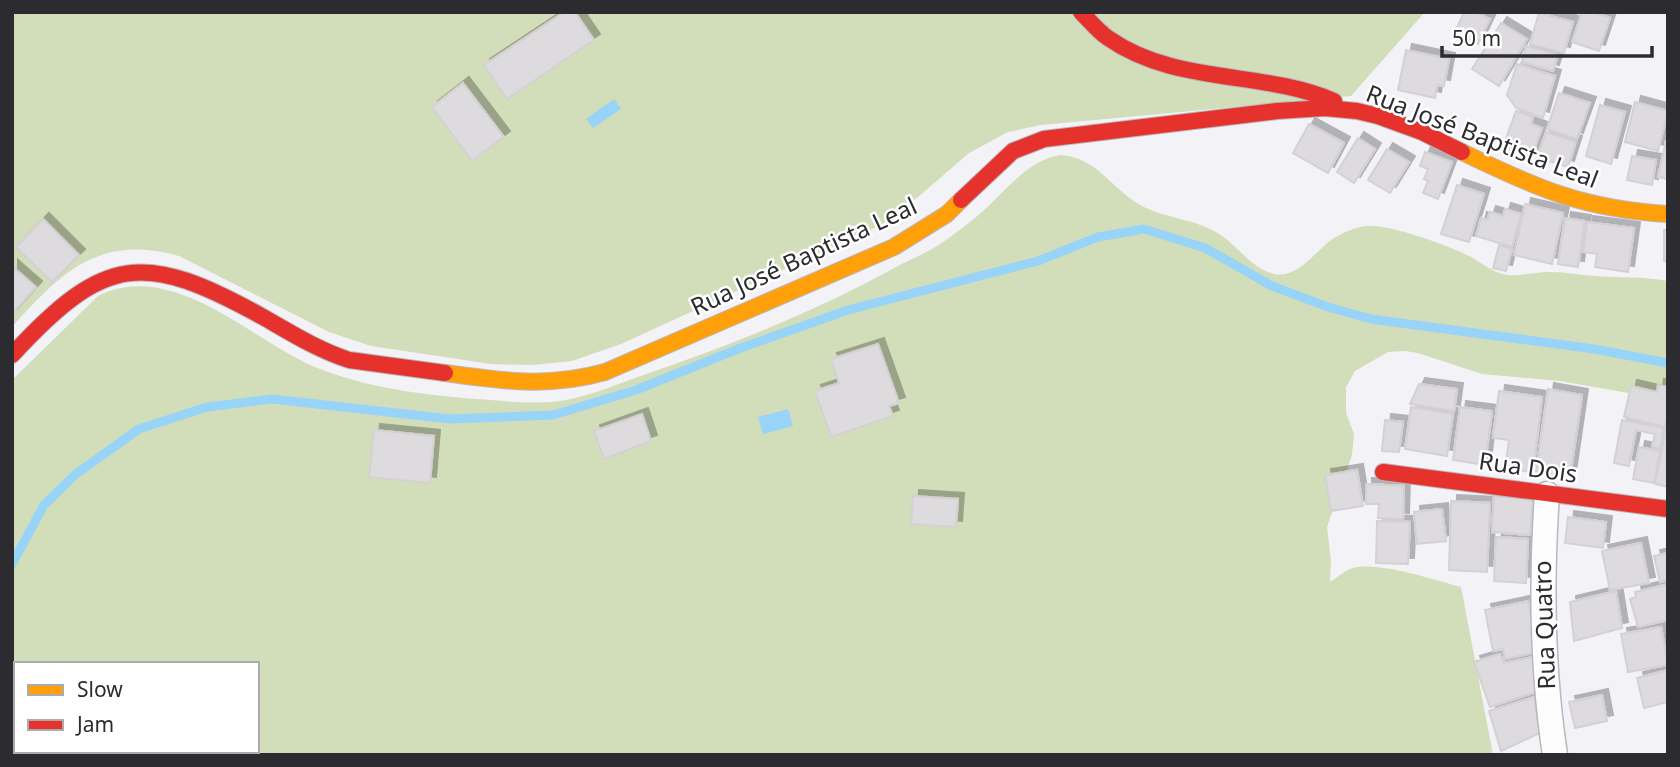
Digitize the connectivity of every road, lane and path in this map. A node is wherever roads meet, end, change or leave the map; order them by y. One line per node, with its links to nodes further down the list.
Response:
1 (1081, 12): 2 (street)
2 (1357, 111): 3 (street, Rua José Baptista Leal); 4 (street, Rua José Baptista Leal)
3 (1668, 214)
4 (12, 355)
5 (1383, 472): 6 (street, Rua Dois)
6 (1547, 494): 7 (street, Rua Dois); 8 (street, Rua Quatro)
7 (1668, 509)
8 (1555, 755)

